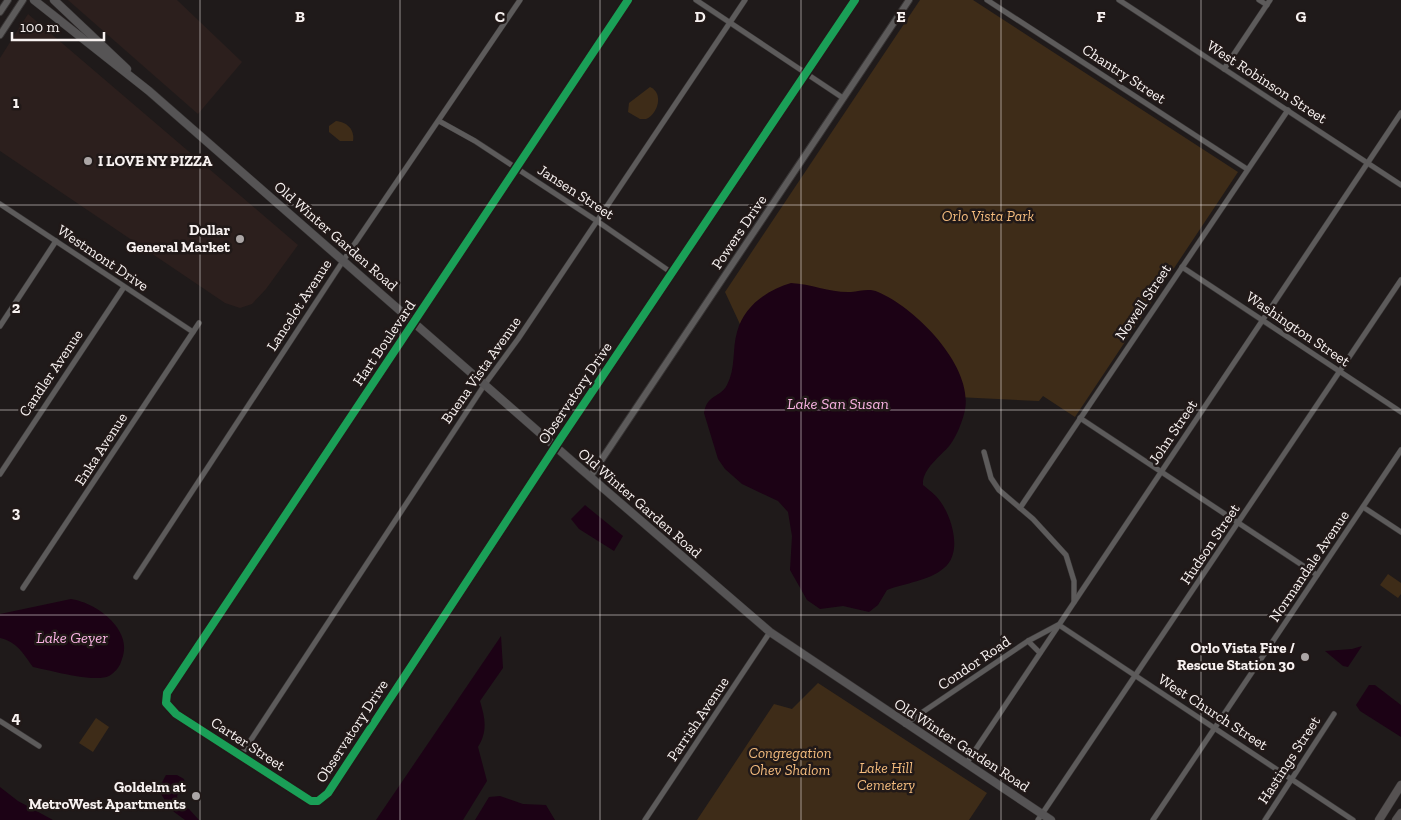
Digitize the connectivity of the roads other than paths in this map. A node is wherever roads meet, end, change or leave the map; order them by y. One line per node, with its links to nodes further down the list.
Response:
1 (8, 0): 15 (street)
2 (23, 0): 17 (street)
3 (34, 0): 20 (main road, Old Winter Garden Road)
4 (54, 0): 20 (main road, Old Winter Garden Road)
5 (520, 0): 24 (street, Lancelot Avenue)
6 (628, 0): 26 (street, Hart Boulevard)
7 (696, 0): 16 (street)
8 (745, 0): 16 (street, Buena Vista Avenue)
9 (855, 0): 19 (street, Observatory Drive)
10 (909, 0): 21 (street, Powers Drive)
11 (988, 0): 27 (street, Chantry Street)
12 (1119, 0): 18 (street, West Robinson Street)
13 (1259, 0): 14 (street)
14 (1269, 3): 18 (street)
15 (0, 12)
16 (730, 23): 19 (street); 30 (street, Buena Vista Avenue)
17 (0, 35)
18 (1224, 69): 22 (street, West Robinson Street)
19 (806, 74): 21 (street); 34 (street, Observatory Drive)
20 (149, 91): 32 (main road, Old Winter Garden Road)
21 (843, 98): 51 (street, Powers Drive)
22 (1288, 110): 25 (street, West Robinson Street); 27 (street, Nowell Street)
23 (1401, 113): 25 (street, John Street)
24 (439, 121): 26 (street, Jansen Street); 32 (street, Lancelot Avenue)
25 (1368, 163): 28 (street, West Robinson Street); 37 (street, John Street)
26 (516, 168): 30 (street, Jansen Street); 38 (street, Hart Boulevard)
27 (1247, 169): 33 (street, Nowell Street)
28 (1401, 184)
29 (0, 204): 31 (street, Westmont Drive)
30 (597, 221): 34 (street, Jansen Street); 43 (street, Buena Vista Avenue)
31 (56, 241): 36 (street, Westmont Drive); 40 (street)
32 (343, 261): 38 (main road, Old Winter Garden Road); 57 (street, Lancelot Avenue)
33 (1182, 267): 37 (street, Washington Street); 45 (street, Nowell Street)
34 (672, 273): 46 (street, Observatory Drive)
35 (1401, 280): 42 (street, Hudson Street)
36 (124, 287): 41 (street, Westmont Drive); 50 (street, Candler Avenue)
37 (1262, 320): 42 (street, Washington Street); 49 (street, John Street)
38 (414, 322): 43 (main road, Old Winter Garden Road); 65 (street, Hart Boulevard)
39 (199, 323): 41 (street, Enka Avenue)
40 (0, 326)
41 (193, 332): 58 (street, Enka Avenue)
42 (1339, 372): 44 (street, Washington Street); 54 (street, Hudson Street)
43 (485, 384): 46 (main road, Old Winter Garden Road); 71 (street, Buena Vista Avenue)
44 (1401, 412)
45 (1080, 418): 49 (street); 53 (street, Nowell Street)
46 (555, 447): 51 (main road, Old Winter Garden Road); 75 (street, Observatory Drive)
47 (1401, 450): 52 (street, Normandale Avenue)
48 (984, 452): 53 (street)
49 (1160, 472): 54 (street); 59 (street, John Street)
50 (0, 474)
51 (590, 477): 61 (main road, Old Winter Garden Road)
52 (1363, 507): 55 (street); 56 (street, Normandale Avenue)
53 (1020, 508): 59 (street)
54 (1238, 524): 56 (street); 64 (street, Hudson Street)
55 (1401, 532)
56 (1317, 575): 69 (street, Normandale Avenue)
57 (136, 577)
58 (23, 588)
59 (1074, 602): 60 (street, John Street)
60 (1059, 625): 62 (street, Condor Road); 63 (street, John Street); 64 (street, West Church Street)
61 (770, 632): 68 (main road, Old Winter Garden Road); 78 (street, Parrish Avenue)
62 (1028, 641): 63 (street); 68 (street, Condor Road)
63 (1040, 653): 72 (street, John Street)
64 (1136, 676): 69 (street, West Church Street); 77 (street, Hudson Street)
65 (166, 703): 71 (street, Carter Street)
66 (1334, 714): 73 (street, Hastings Street)
67 (0, 722): 70 (street)
68 (905, 724): 72 (main road, Old Winter Garden Road)
69 (1215, 728): 73 (street, West Church Street); 80 (street, Normandale Avenue)
70 (39, 746)
71 (241, 755): 75 (street, Carter Street)
72 (966, 764): 77 (main road, Old Winter Garden Road)
73 (1293, 779): 81 (street, Hastings Street); 82 (street, West Church Street)
74 (1401, 784): 83 (main road)
75 (318, 801)
76 (1401, 813): 84 (main road)
77 (1040, 817): 79 (main road, Old Winter Garden Road)
78 (646, 820)
79 (1051, 820)
80 (1153, 820)
81 (1265, 820)
82 (1354, 820)
83 (1378, 820)
84 (1396, 820)

